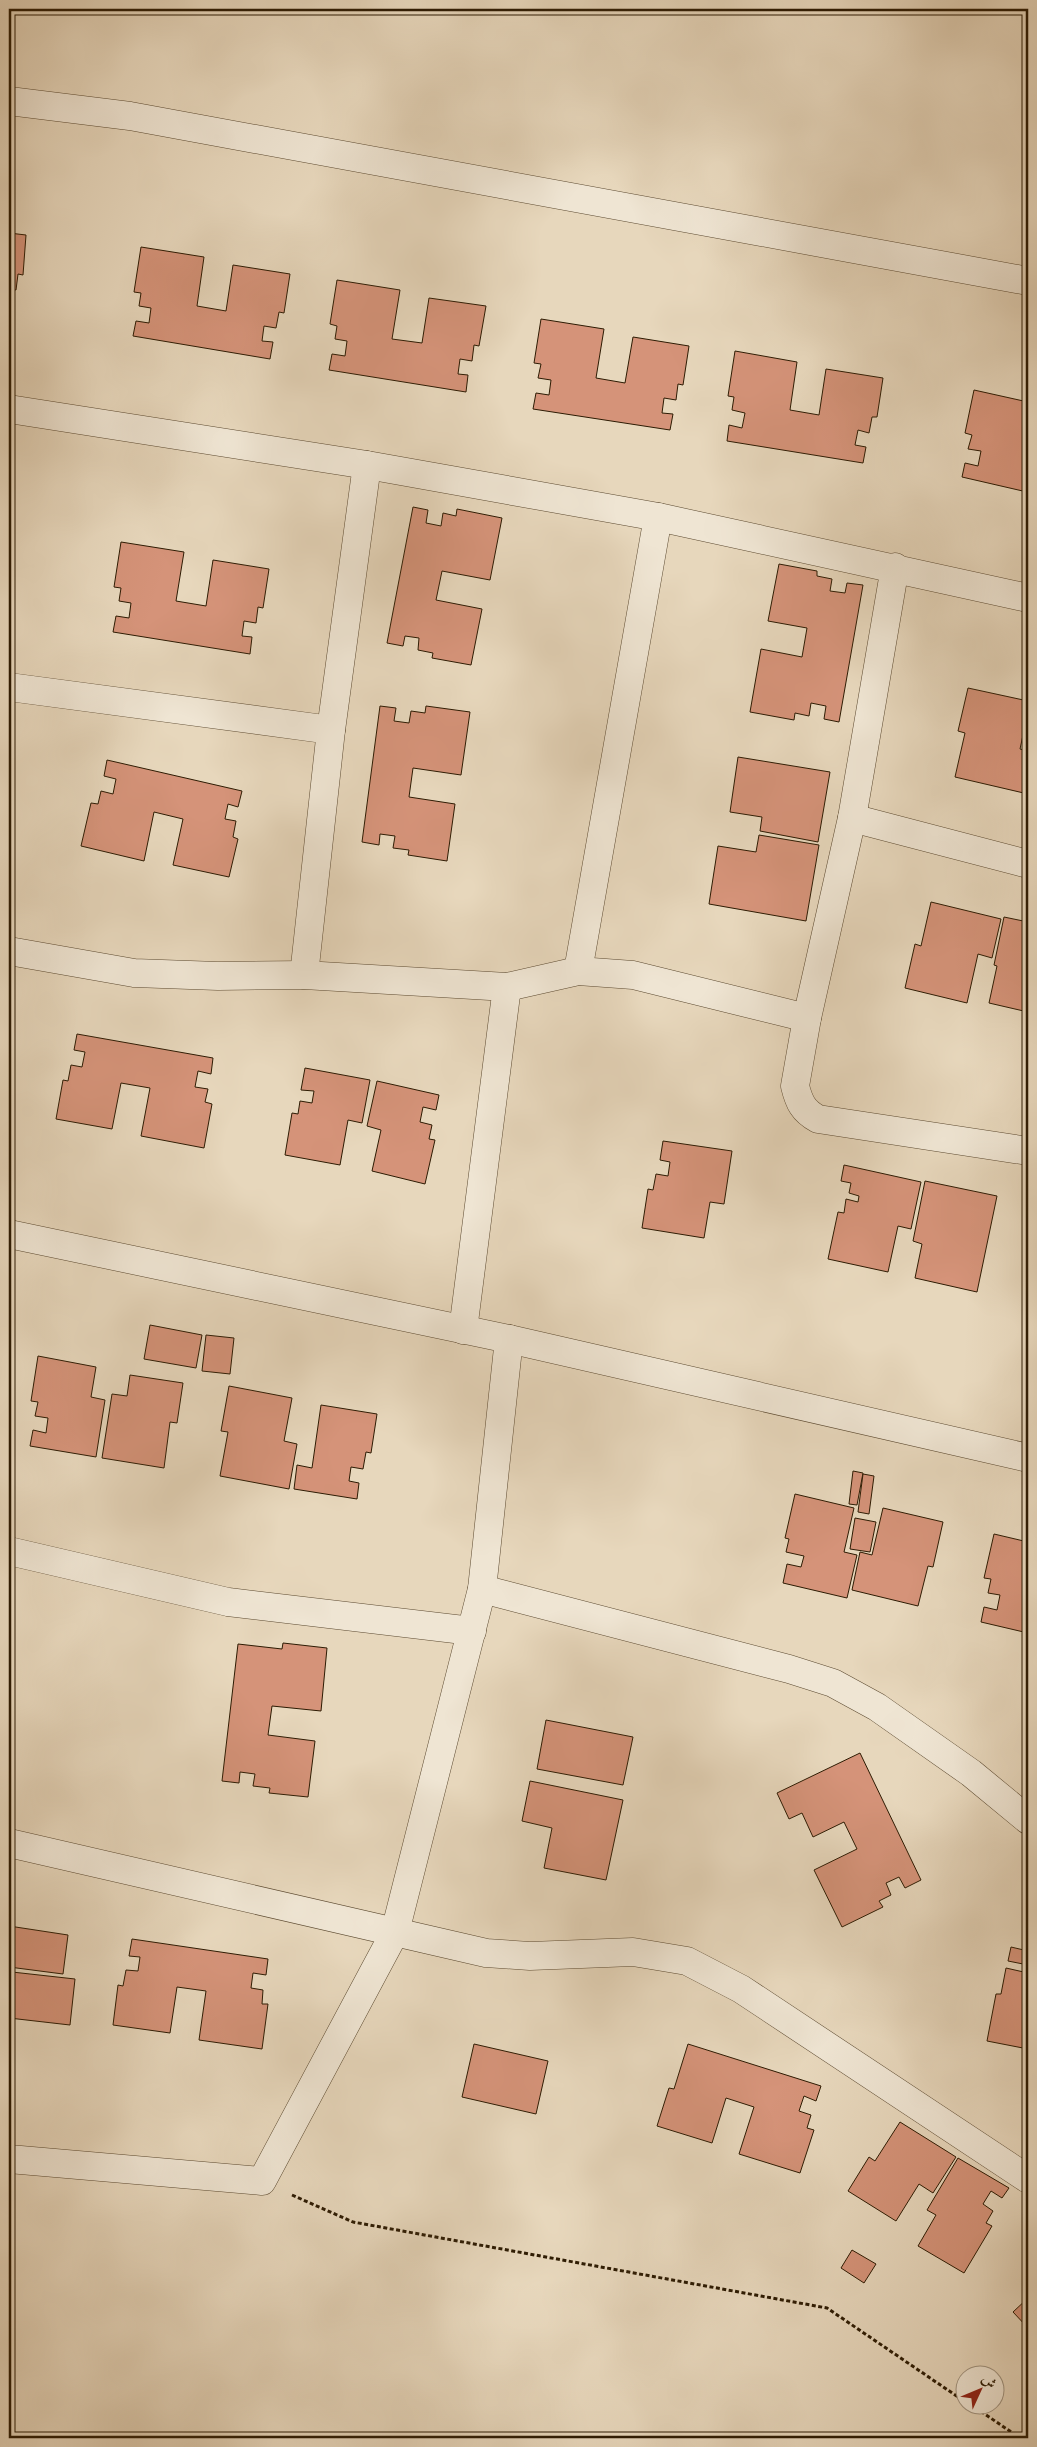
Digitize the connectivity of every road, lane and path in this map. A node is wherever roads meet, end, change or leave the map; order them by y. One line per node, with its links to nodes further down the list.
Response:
1 (9, 101): 2 (street)
2 (1028, 281)
3 (9, 409): 4 (street)
4 (367, 465): 5 (street); 9 (street)
5 (658, 517): 6 (street); 13 (street)
6 (895, 567): 7 (street); 10 (street)
7 (1028, 598)
8 (9, 687): 9 (street)
9 (331, 730): 14 (street)
10 (852, 818): 11 (street); 16 (street)
11 (1028, 864)
12 (9, 951): 14 (street)
13 (578, 971): 15 (street); 16 (street)
14 (304, 975): 15 (street)
15 (507, 987): 19 (street)
16 (807, 1018): 17 (street)
17 (1028, 1151)
18 (9, 1234): 19 (street)
19 (463, 1330): 20 (street)
20 (509, 1339): 21 (street); 23 (street)
21 (1028, 1458)
22 (9, 1552): 24 (street)
23 (482, 1589): 24 (street); 25 (street)
24 (472, 1631): 27 (street)
25 (1028, 1820)
26 (9, 1843): 27 (street)
27 (395, 1932): 29 (street); 30 (street)
28 (9, 2159): 30 (street)
29 (1028, 2179)
30 (262, 2181): 31 (path)
31 (954, 2394)
32 (985, 2414): 33 (path)
33 (1020, 2438)

